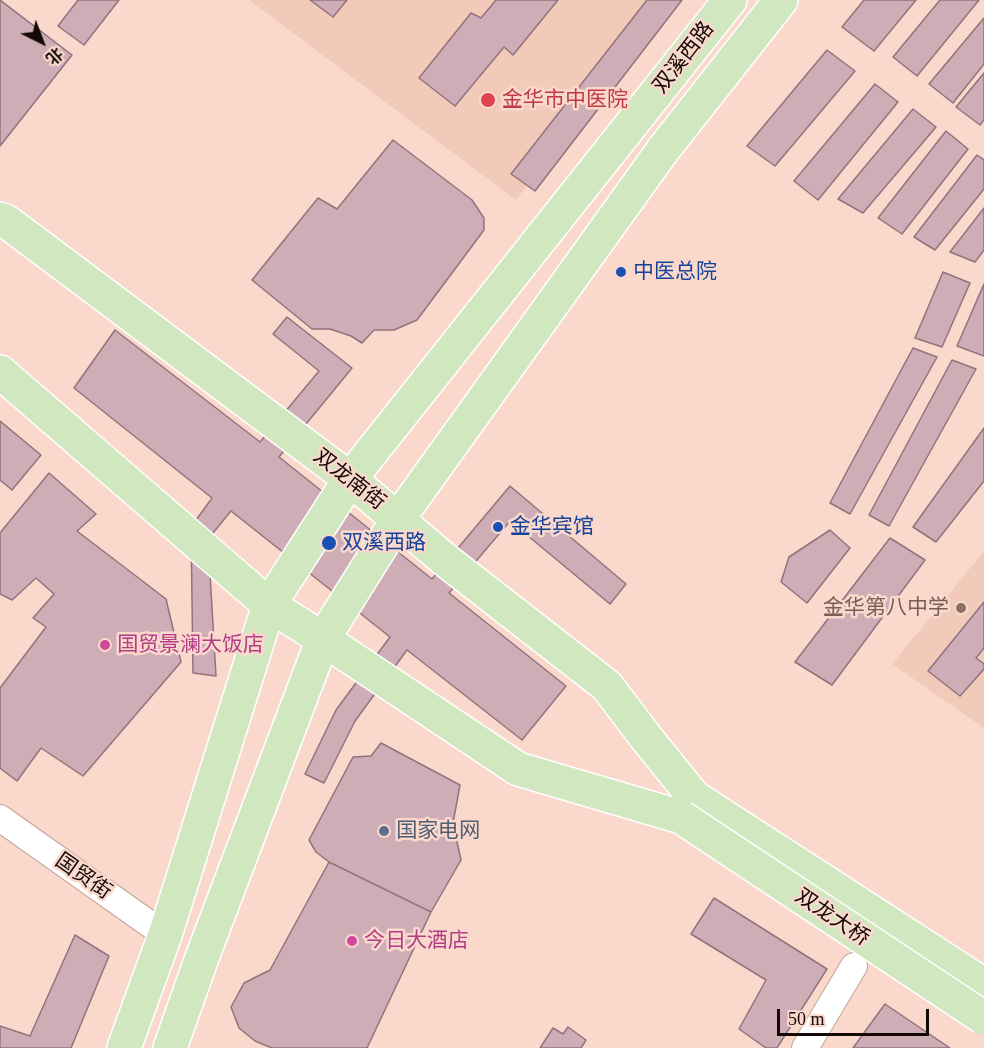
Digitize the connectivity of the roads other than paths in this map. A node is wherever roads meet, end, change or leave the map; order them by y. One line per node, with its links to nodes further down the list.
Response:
1 (730, 0): 5 (main road, 双溪西路)
2 (782, 0): 6 (main road, 双溪西路)
3 (0, 219): 5 (main road, 双龙南街)
4 (0, 372): 7 (main road)
5 (350, 479): 6 (main road, 双龙南街); 7 (main road, 双溪西路)
6 (398, 519): 8 (main road, 双溪西路); 9 (main road, 双龙南街)
7 (269, 605): 8 (main road); 11 (main road, 双溪西路)
8 (323, 639): 9 (main road); 16 (main road, 双溪西路)
9 (688, 807): 13 (main road, 双龙大桥); 14 (main road, 双龙大桥, bridge)
10 (0, 818): 11 (street, 国贸街)
11 (165, 935): 15 (main road, 双溪西路)
12 (854, 966): 17 (street)
13 (984, 985)
14 (984, 1018)
15 (124, 1048)
16 (170, 1048)
17 (805, 1048)

